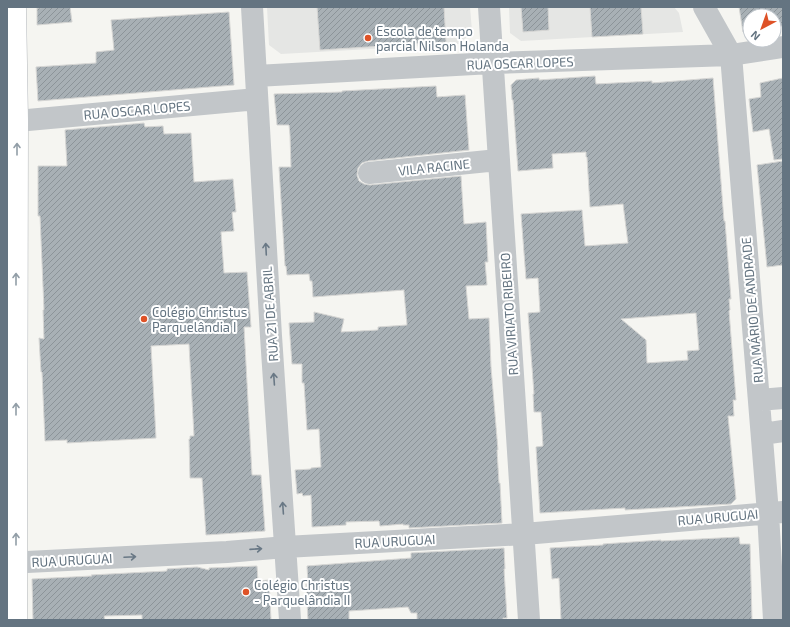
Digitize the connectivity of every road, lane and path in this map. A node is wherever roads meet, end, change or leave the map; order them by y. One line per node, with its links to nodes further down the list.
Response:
1 (16, 7): 10 (main road)
2 (252, 7): 8 (street, RUA 21 DE ABRIL)
3 (489, 7): 7 (street, RUA VIRIATO RIBEIRO)
4 (704, 7): 6 (street, RUA MÁRIO DE ANDRADE)
5 (783, 47): 6 (street, RUA OSCAR LOPES)
6 (731, 55): 7 (street, RUA OSCAR LOPES); 14 (street, RUA MÁRIO DE ANDRADE)
7 (492, 63): 8 (street, RUA OSCAR LOPES); 11 (street, RUA VIRIATO RIBEIRO)
8 (256, 76): 9 (street, RUA 21 DE ABRIL)
9 (257, 99): 10 (street, RUA OSCAR LOPES); 19 (street, RUA 21 DE ABRIL, one-way to 9)
10 (17, 121): 20 (main road, one-way to 10)
11 (498, 160): 12 (street, VILA RACINE); 18 (street, RUA VIRIATO RIBEIRO)
12 (369, 174)
13 (783, 398): 14 (street)
14 (759, 400): 16 (street, RUA MÁRIO DE ANDRADE)
15 (783, 431): 16 (street)
16 (762, 434): 17 (street, RUA MÁRIO DE ANDRADE)
17 (776, 512): 18 (street, RUA URUGUAI); 24 (street, RUA MÁRIO DE ANDRADE)
18 (524, 534): 19 (street, RUA URUGUAI); 23 (street, RUA VIRIATO RIBEIRO)
19 (285, 547): 20 (street, RUA URUGUAI, one-way to 19); 22 (street, RUA 21 DE ABRIL)
20 (12, 563): 21 (main road)
21 (16, 620)
22 (290, 620)
23 (529, 620)
24 (774, 620)

